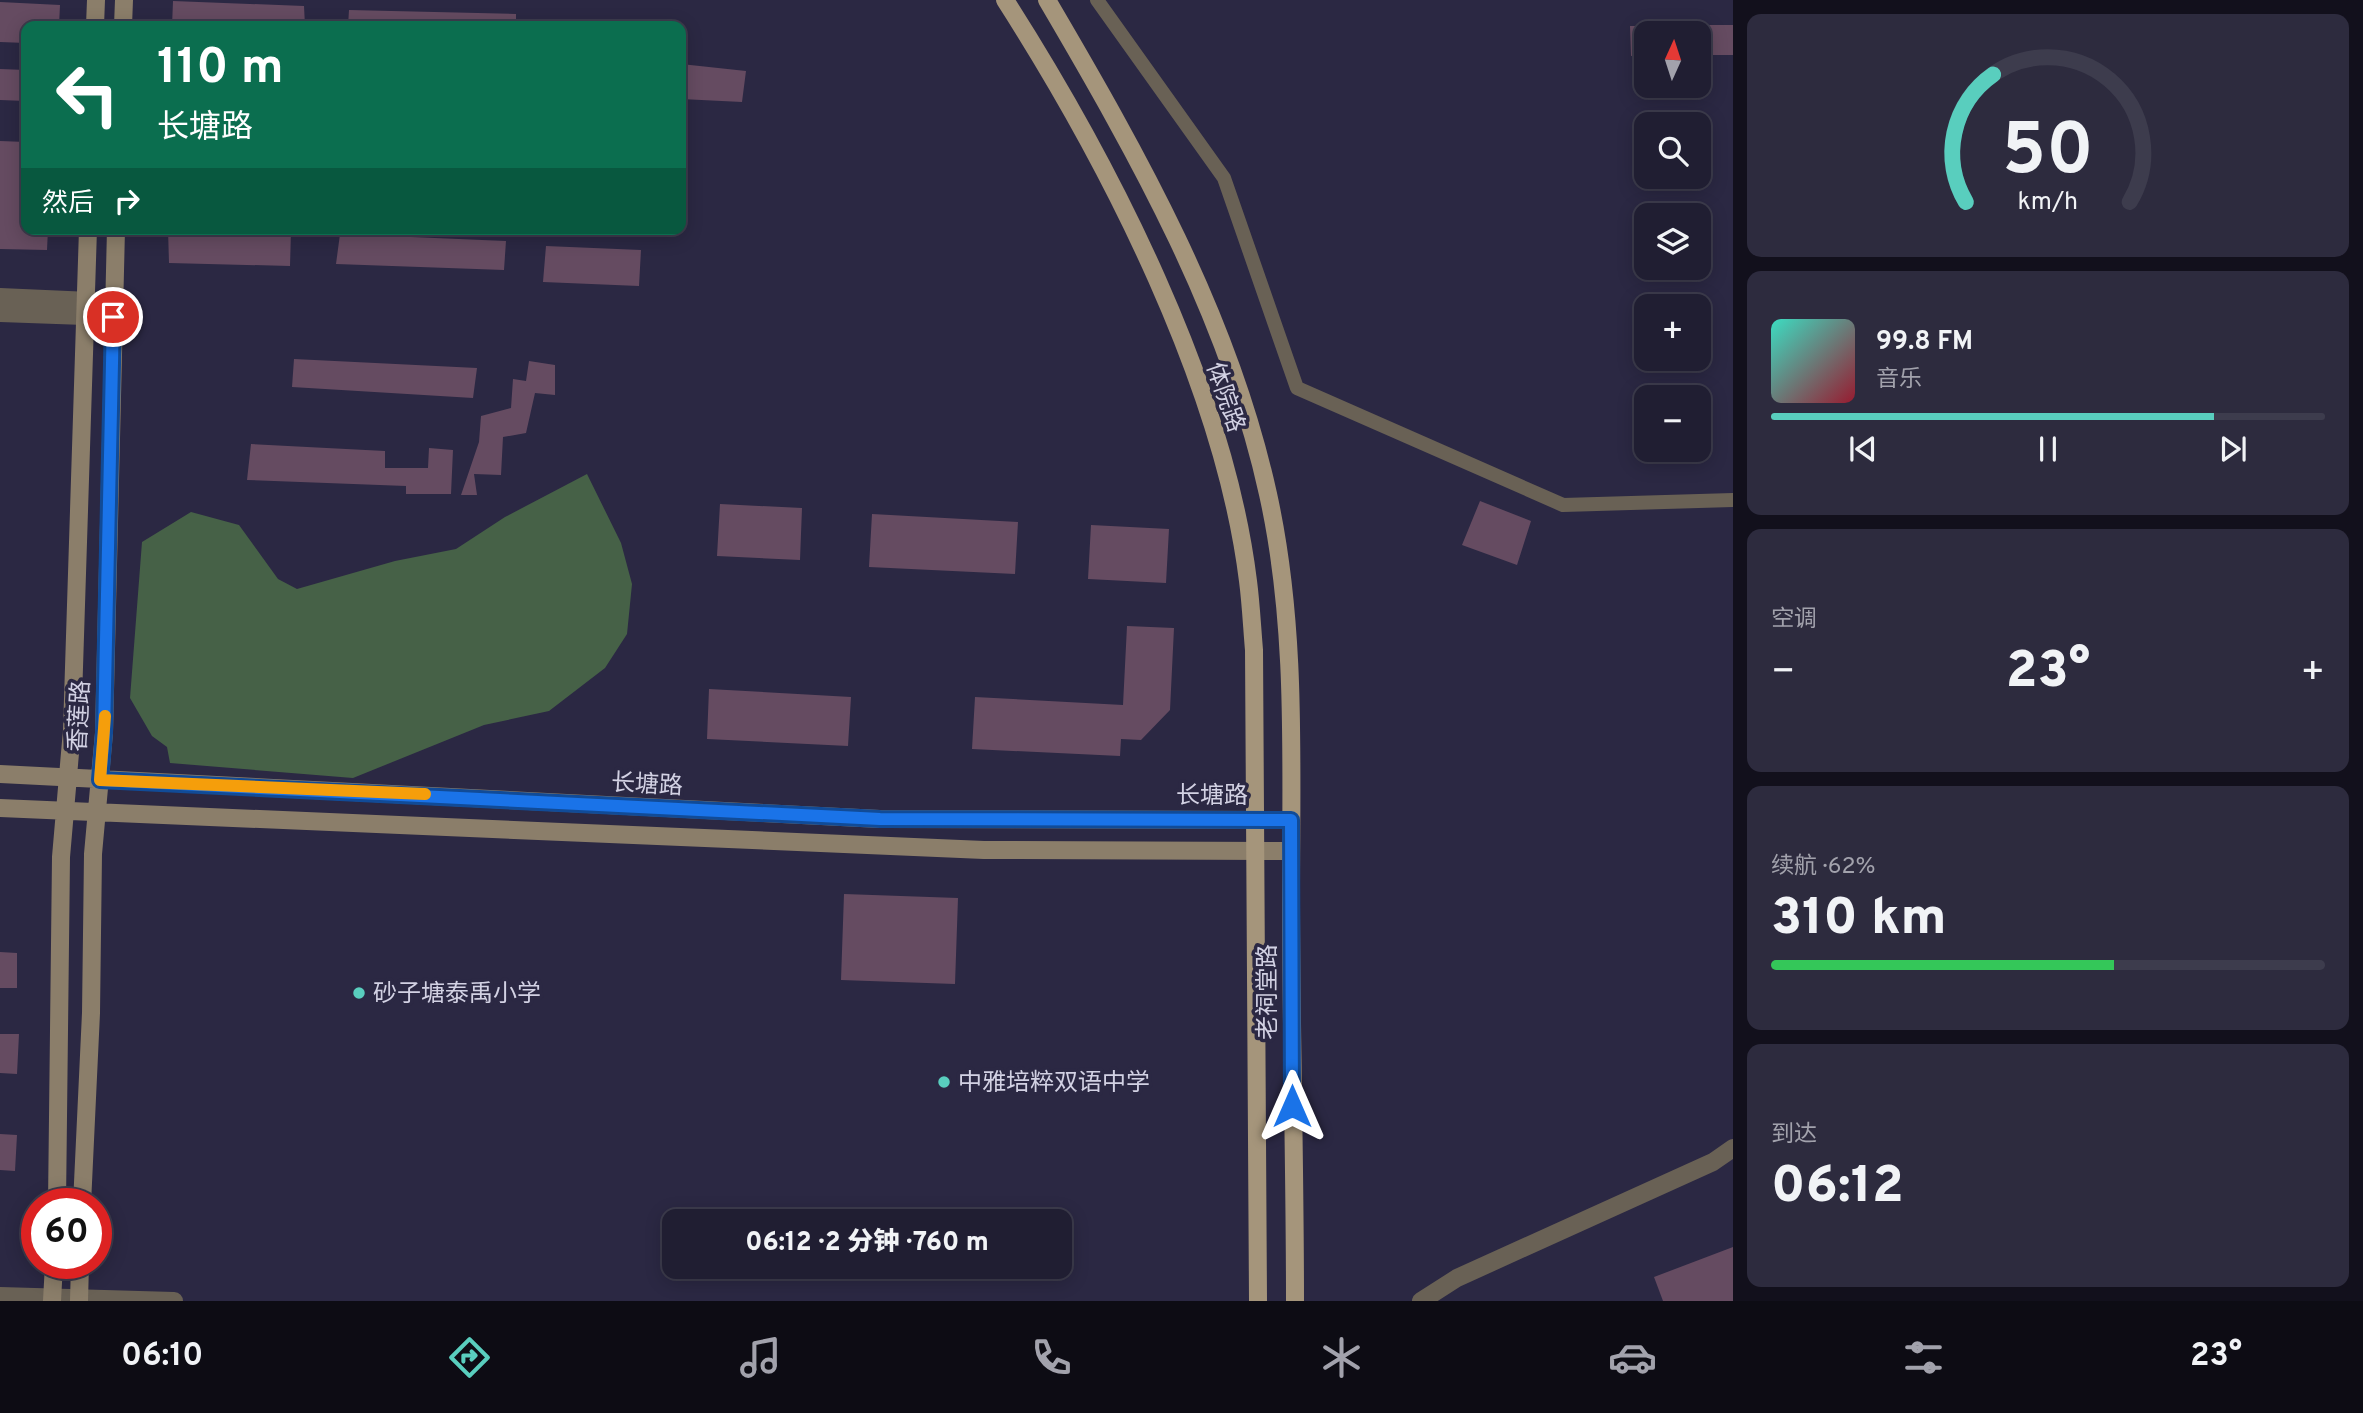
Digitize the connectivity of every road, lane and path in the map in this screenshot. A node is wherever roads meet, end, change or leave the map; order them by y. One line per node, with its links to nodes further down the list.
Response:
1 (96, 0): 6 (main road)
2 (124, 0): 7 (main road)
3 (1006, 0): 21 (main road, 体院路)
4 (1047, 0): 22 (main road, 体院路)
5 (1097, 0): 14 (street)
6 (95, 21)
7 (123, 21)
8 (88, 235): 11 (main road, 香莲路)
9 (116, 235): 12 (main road, 香莲路)
10 (0, 297): 11 (street)
11 (85, 308): 12 (street); 13 (street); 16 (main road, 香莲路)
12 (113, 309): 17 (main road, 香莲路)
13 (0, 313)
14 (1733, 500)
15 (0, 774): 16 (main road, 长塘路)
16 (68, 778): 17 (main road, 长塘路); 19 (main road, 香莲路)
17 (100, 780): 20 (main road, 香莲路); 21 (main road, 长塘路)
18 (0, 808): 19 (main road, 长塘路)
19 (65, 811): 20 (main road, 长塘路); 26 (main road, 香莲路)
20 (97, 812): 24 (main road, 长塘路); 27 (main road, 香莲路)
21 (1256, 820): 22 (main road, 长塘路); 24 (main road, 体院路)
22 (1291, 820): 23 (main road, 体院路)
23 (1292, 850): 24 (main road, 长塘路); 36 (main road, 老祠堂路)
24 (1255, 851): 30 (main road, 老祠堂路)
25 (1733, 1148): 37 (street)
26 (57, 1188)
27 (83, 1188)
28 (53, 1279): 32 (main road)
29 (80, 1279): 33 (main road)
30 (1258, 1292): 35 (street)
31 (0, 1296): 32 (street)
32 (52, 1299): 33 (street)
33 (79, 1299): 34 (street)
34 (174, 1301)
35 (1248, 1301)
36 (1295, 1301)
37 (1421, 1301)

